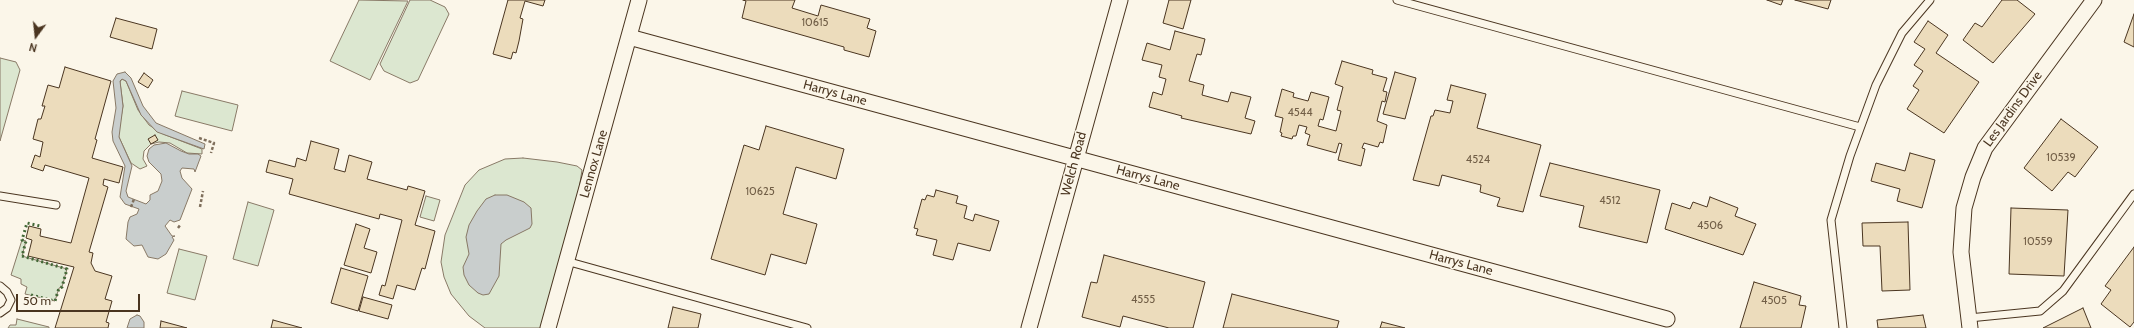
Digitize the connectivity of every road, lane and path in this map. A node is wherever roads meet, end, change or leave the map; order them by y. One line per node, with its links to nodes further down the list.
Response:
1 (639, 0): 6 (street, Lennox Lane)
2 (1120, 0): 10 (street, Welch Road)
3 (1397, 0): 7 (lane)
4 (1930, 0): 7 (lane)
5 (2094, 0): 24 (street, Les Jardins Drive)
6 (629, 37): 10 (street, Harrys Lane); 20 (street, Lennox Lane)
7 (1860, 128): 28 (lane)
8 (199, 138): 9 (path)
9 (212, 152)
10 (1075, 158): 23 (street, Harrys Lane); 27 (street, Welch Road)
11 (203, 191): 17 (path)
12 (2134, 194): 24 (lane)
13 (0, 196): 15 (lane)
14 (134, 199): 16 (path)
15 (56, 205)
16 (131, 207)
17 (200, 207)
18 (181, 224): 19 (path)
19 (178, 228)
20 (566, 261): 25 (street, Lennox Lane); 26 (lane)
21 (0, 286): 22 (lane)
22 (0, 313)
23 (1667, 319)
24 (1970, 323)
25 (548, 328)
26 (806, 328)
27 (1029, 328)
28 (1843, 328)

